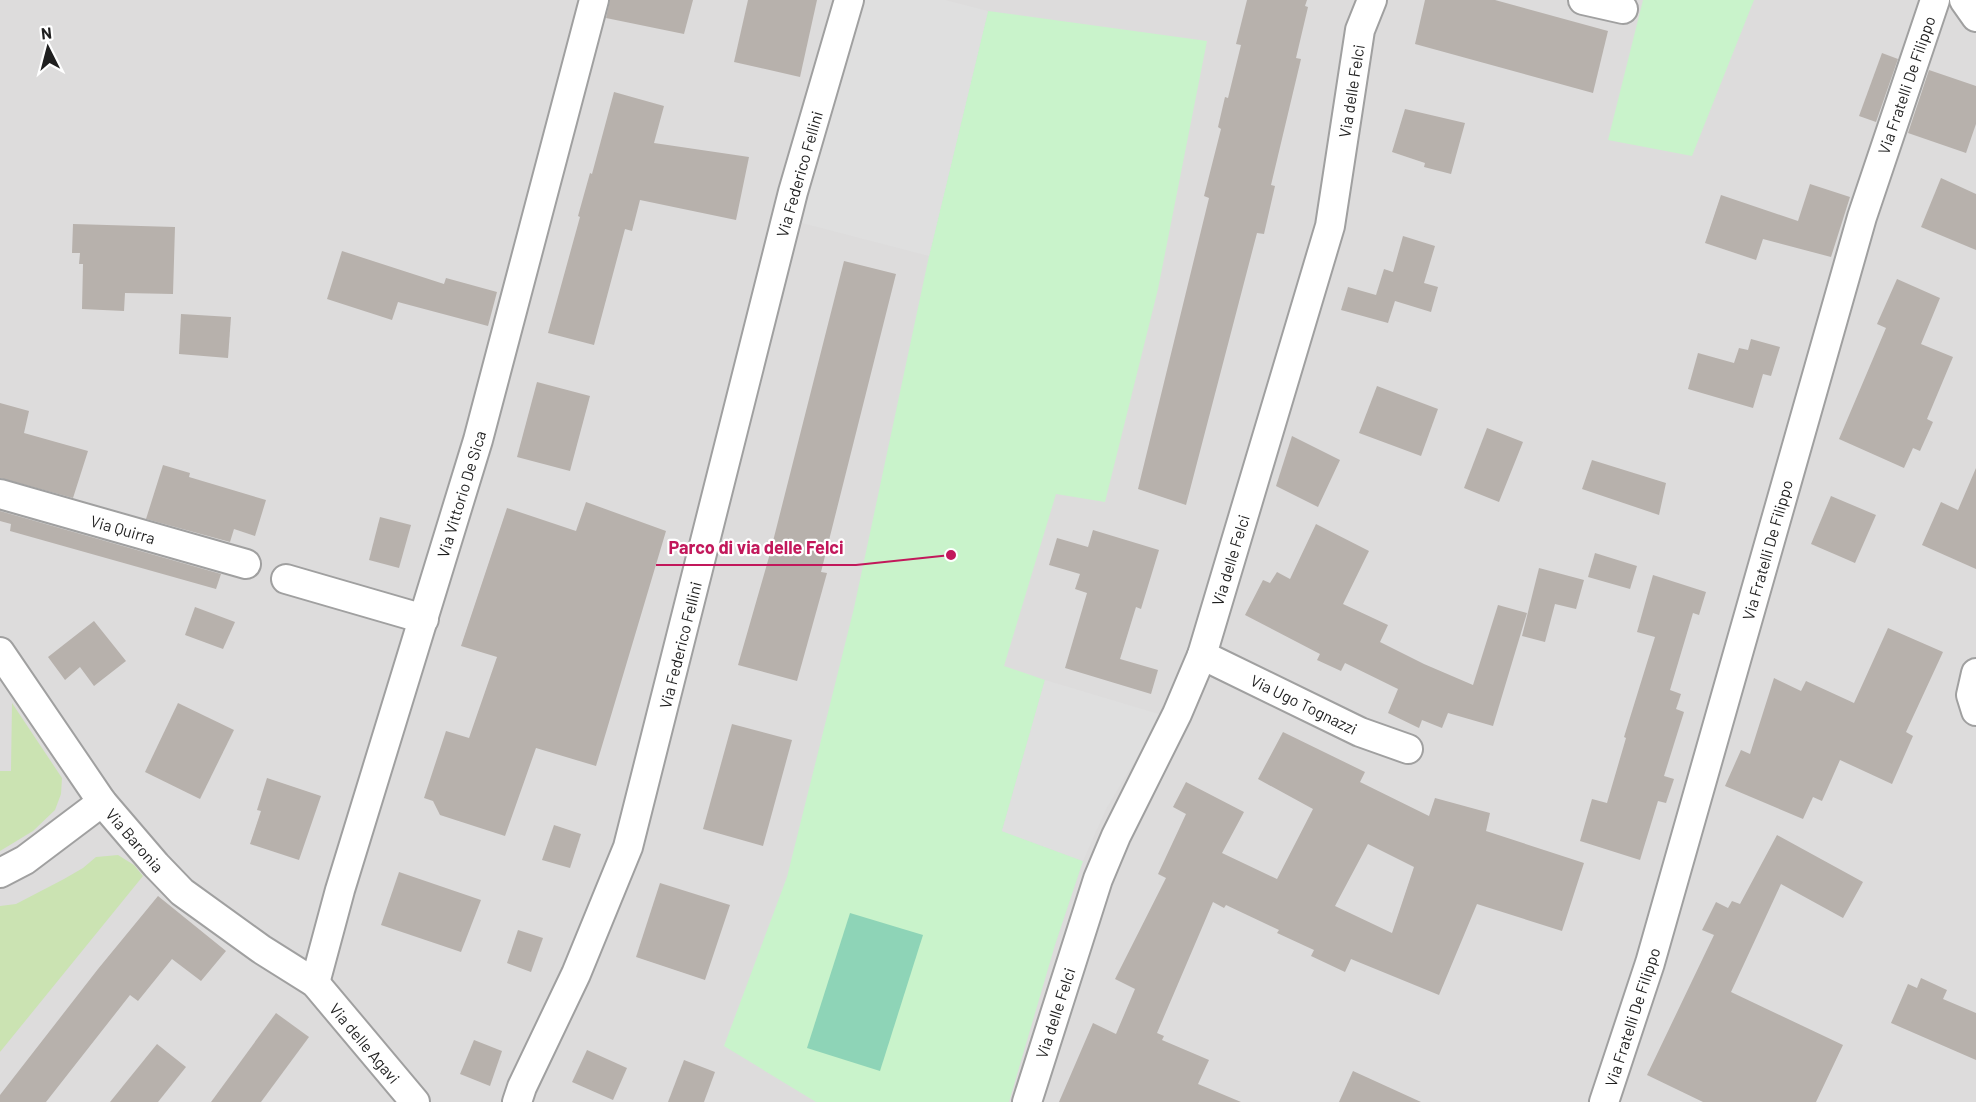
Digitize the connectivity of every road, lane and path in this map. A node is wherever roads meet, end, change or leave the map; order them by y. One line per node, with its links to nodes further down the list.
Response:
1 (594, 0): 12 (street, Via Vittorio De Sica)
2 (849, 0): 23 (street, Via Federico Fellini)
3 (1372, 0): 14 (street, Via delle Felci)
4 (1583, 0): 7 (street)
5 (1935, 0): 21 (street, Via Fratelli De Filippo)
6 (1964, 0): 8 (street)
7 (1623, 9)
8 (1976, 17)
9 (0, 494): 10 (street, Via Quirra)
10 (246, 564)
11 (286, 579): 12 (street)
12 (424, 619): 20 (street, Via Vittorio De Sica)
13 (0, 652): 18 (street, Via Baronia)
14 (1202, 655): 17 (street, Via Ugo Tognazzi); 24 (street, Via delle Felci)
15 (1976, 673): 16 (street)
16 (1976, 711)
17 (1408, 749)
18 (102, 802): 19 (street); 20 (street, Via Baronia)
19 (0, 873)
20 (315, 983): 22 (street, Via delle Agavi)
21 (1610, 1100)
22 (416, 1102)
23 (517, 1102)
24 (1027, 1102)

